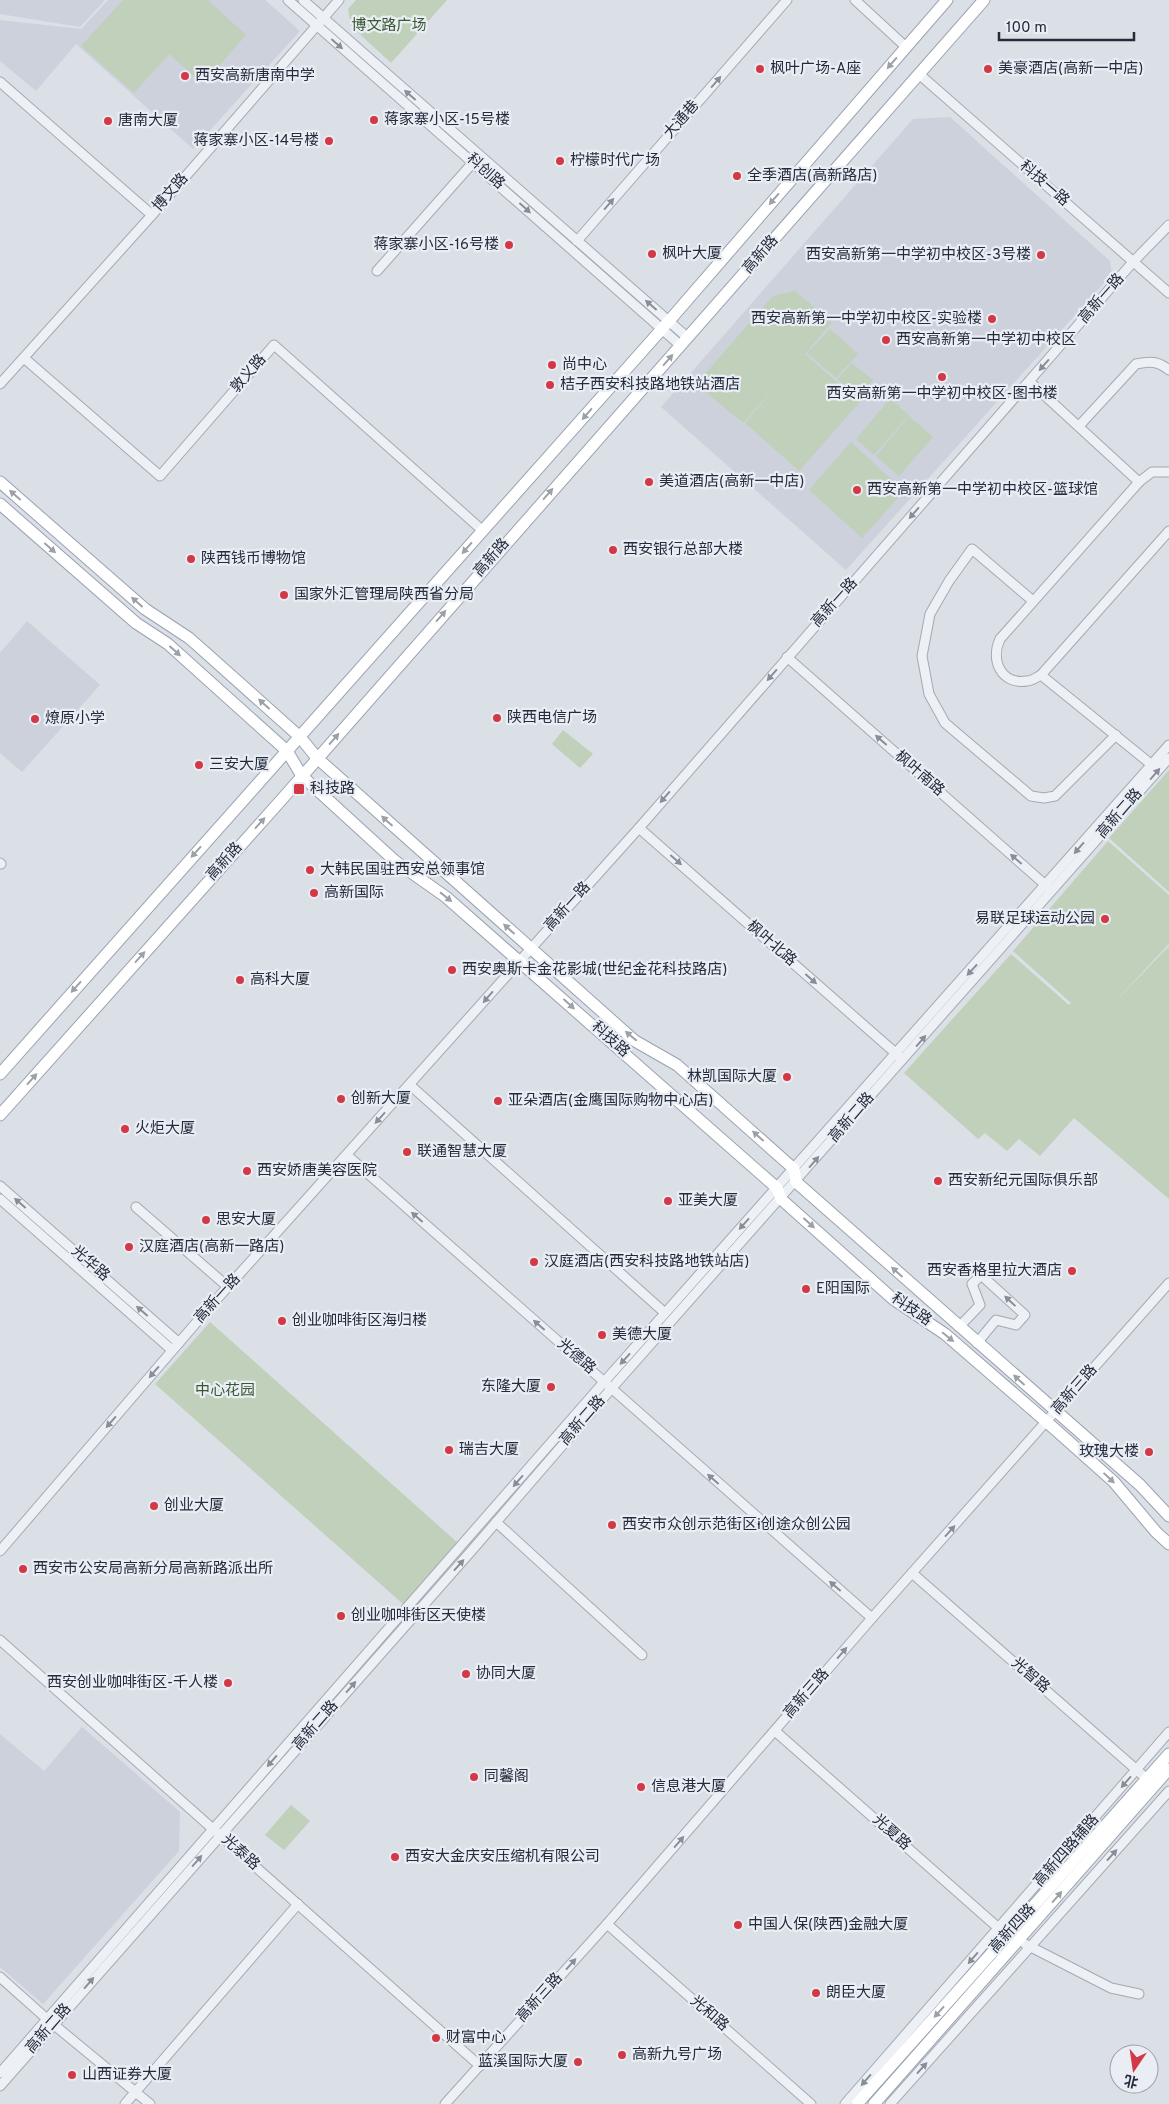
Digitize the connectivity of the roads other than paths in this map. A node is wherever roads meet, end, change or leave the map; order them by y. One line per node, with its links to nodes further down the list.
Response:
1 (288, 0): 9 (street, 科创路)
2 (303, 0): 8 (street, 科创路)
3 (339, 0): 8 (street, 博文路)
4 (787, 0): 16 (street, 大通巷, one-way to 4)
5 (855, 0): 10 (street)
6 (947, 0): 10 (main road, 高新路)
7 (984, 0): 11 (main road, 高新路)
8 (324, 18): 9 (street, 博文路); 13 (street, 科创路, one-way to 8)
9 (317, 27): 13 (street, 科创路, one-way to 13); 14 (street, 博文路)
10 (906, 46): 20 (main road, 高新路, one-way to 20)
11 (919, 74): 17 (street, 科技一路); 21 (main road, 高新路)
12 (0, 82): 14 (street)
13 (476, 159): 16 (street, 科创路); 18 (street); 20 (street, 科创路, one-way to 20)
14 (152, 215): 22 (street, 博文路)
15 (1169, 224): 17 (street, 高新一路)
16 (578, 241): 20 (street, 科创路, one-way to 16)
17 (1134, 262): 19 (street, 科技一路); 24 (street, 高新一路, one-way to 24)
18 (377, 271)
19 (1169, 293)
20 (665, 325): 21 (street, 科创路); 31 (main road, 高新路, one-way to 31)
21 (684, 341): 40 (main road, 高新路, one-way to 21)
22 (24, 358): 25 (street, 博文路); 31 (street, 敦义路)
23 (1169, 370): 26 (street)
24 (1030, 382): 26 (street); 34 (street, 高新一路, one-way to 34)
25 (0, 384)
26 (1079, 426): 29 (street)
27 (1169, 472): 29 (street)
28 (0, 482): 37 (main road, 科技路, one-way to 28)
29 (1139, 482): 33 (street)
30 (0, 504): 39 (main road, 科技路, one-way to 39)
31 (482, 530): 37 (main road, 高新路, one-way to 37)
32 (1169, 531): 35 (street)
33 (1033, 601): 35 (street); 36 (street)
34 (787, 657): 44 (street, 高新一路, one-way to 44); 45 (street, 枫叶南路, one-way to 34)
35 (1042, 675): 36 (street)
36 (1116, 735): 42 (street)
37 (300, 737): 39 (main road, 高新路); 40 (main road, 科技路)
38 (1169, 745): 42 (street, 高新二路)
39 (287, 751): 43 (main road, 科技路); 49 (main road, 高新路, one-way to 49)
40 (317, 758): 43 (main road, 高新路); 46 (main road, 科技路, one-way to 40)
41 (1169, 758): 45 (street, 高新二路, one-way to 41)
42 (1152, 765): 45 (street, 高新二路, one-way to 45)
43 (302, 776): 47 (main road, 科技路, one-way to 47); 51 (main road, 高新路, one-way to 43)
44 (639, 828): 46 (street, 高新一路); 48 (street, 枫叶北路, one-way to 48)
45 (1049, 888): 48 (street, 高新二路)
46 (531, 948): 47 (street, 高新一路); 53 (main road, 科技路, one-way to 46)
47 (520, 960): 50 (street, 高新一路, one-way to 50); 56 (main road, 科技路, one-way to 56)
48 (900, 1058): 53 (street, 高新二路); 54 (street, 高新二路, one-way to 48)
49 (0, 1074)
50 (410, 1085): 52 (street, 高新一路, one-way to 52); 61 (street)
51 (0, 1115)
52 (347, 1155): 60 (street, 高新一路); 66 (street, 光德路, one-way to 52)
53 (794, 1169): 54 (main road); 56 (street, 高新二路)
54 (796, 1182): 56 (street, 高新二路); 62 (main road, 科技路, one-way to 54)
55 (0, 1186): 63 (street, 光华路, one-way to 55)
56 (779, 1193): 61 (street, 高新二路, one-way to 61); 67 (street, 高新二路); 69 (main road, 科技路, one-way to 69)
57 (0, 1199): 65 (street, 光华路)
58 (136, 1207): 60 (street)
59 (1169, 1283): 68 (street, 高新三路)
60 (228, 1287): 63 (street, 高新一路)
61 (665, 1313): 66 (street, 高新二路, one-way to 66)
62 (959, 1327): 64 (main road, 科技路); 64 (street, one-way to 62)
63 (179, 1342): 65 (street, 高新一路)
64 (977, 1343): 68 (main road, 科技路, one-way to 64)
65 (172, 1350): 73 (street, 高新一路, one-way to 73)
66 (604, 1382): 67 (street, 光德路); 85 (street, 高新二路, one-way to 85)
67 (611, 1389): 71 (street, 高新二路); 75 (street, 光德路, one-way to 67)
68 (1055, 1412): 69 (street, 高新三路); 70 (main road, 科技路)
69 (1047, 1422): 72 (main road, 科技路, one-way to 72); 74 (street, 高新三路, one-way to 69)
70 (1169, 1516)
71 (496, 1522): 77 (street); 85 (street, 高新二路, one-way to 71)
72 (1169, 1544)
73 (0, 1551)
74 (912, 1572): 75 (street, 高新三路); 82 (street, 光智路)
75 (872, 1618): 78 (street, 高新三路, one-way to 75)
76 (0, 1640): 85 (street, 光泰路)
77 (642, 1654)
78 (776, 1730): 87 (street, 高新三路, one-way to 78); 88 (street, 光夏路)
79 (1169, 1732): 82 (street, 高新四路辅路)
80 (1169, 1754): 83 (main road, 高新四路)
81 (1169, 1769): 89 (main road, 高新四路, one-way to 81)
82 (1137, 1770): 83 (street, 光智路); 88 (street, 高新四路辅路, one-way to 88)
83 (1147, 1779): 88 (main road, 高新四路)
84 (1169, 1790): 90 (street, one-way to 84)
85 (217, 1832): 86 (street, 光泰路); 93 (street, 高新二路)
86 (298, 1904): 94 (street, 光泰路); 97 (street)
87 (607, 1924): 94 (street, 高新三路, one-way to 87); 101 (street, 光和路)
88 (1003, 1932): 102 (street, 高新四路辅路, one-way to 102); 103 (main road, 高新四路, one-way to 103)
89 (1018, 1941): 90 (street); 104 (main road, 高新四路)
90 (1030, 1947): 92 (street); 105 (street, one-way to 90)
91 (0, 1977): 93 (street)
92 (1139, 1994)
93 (50, 2021): 95 (street, 高新二路); 96 (street, 高新二路); 97 (street)
94 (480, 2066): 100 (street, 高新三路)
95 (0, 2073)
96 (0, 2086)
97 (136, 2091): 98 (street); 99 (street)
98 (125, 2104)
99 (150, 2104)
100 (445, 2104)
101 (812, 2104)
102 (845, 2104)
103 (858, 2104)
104 (874, 2104)
105 (890, 2104)

